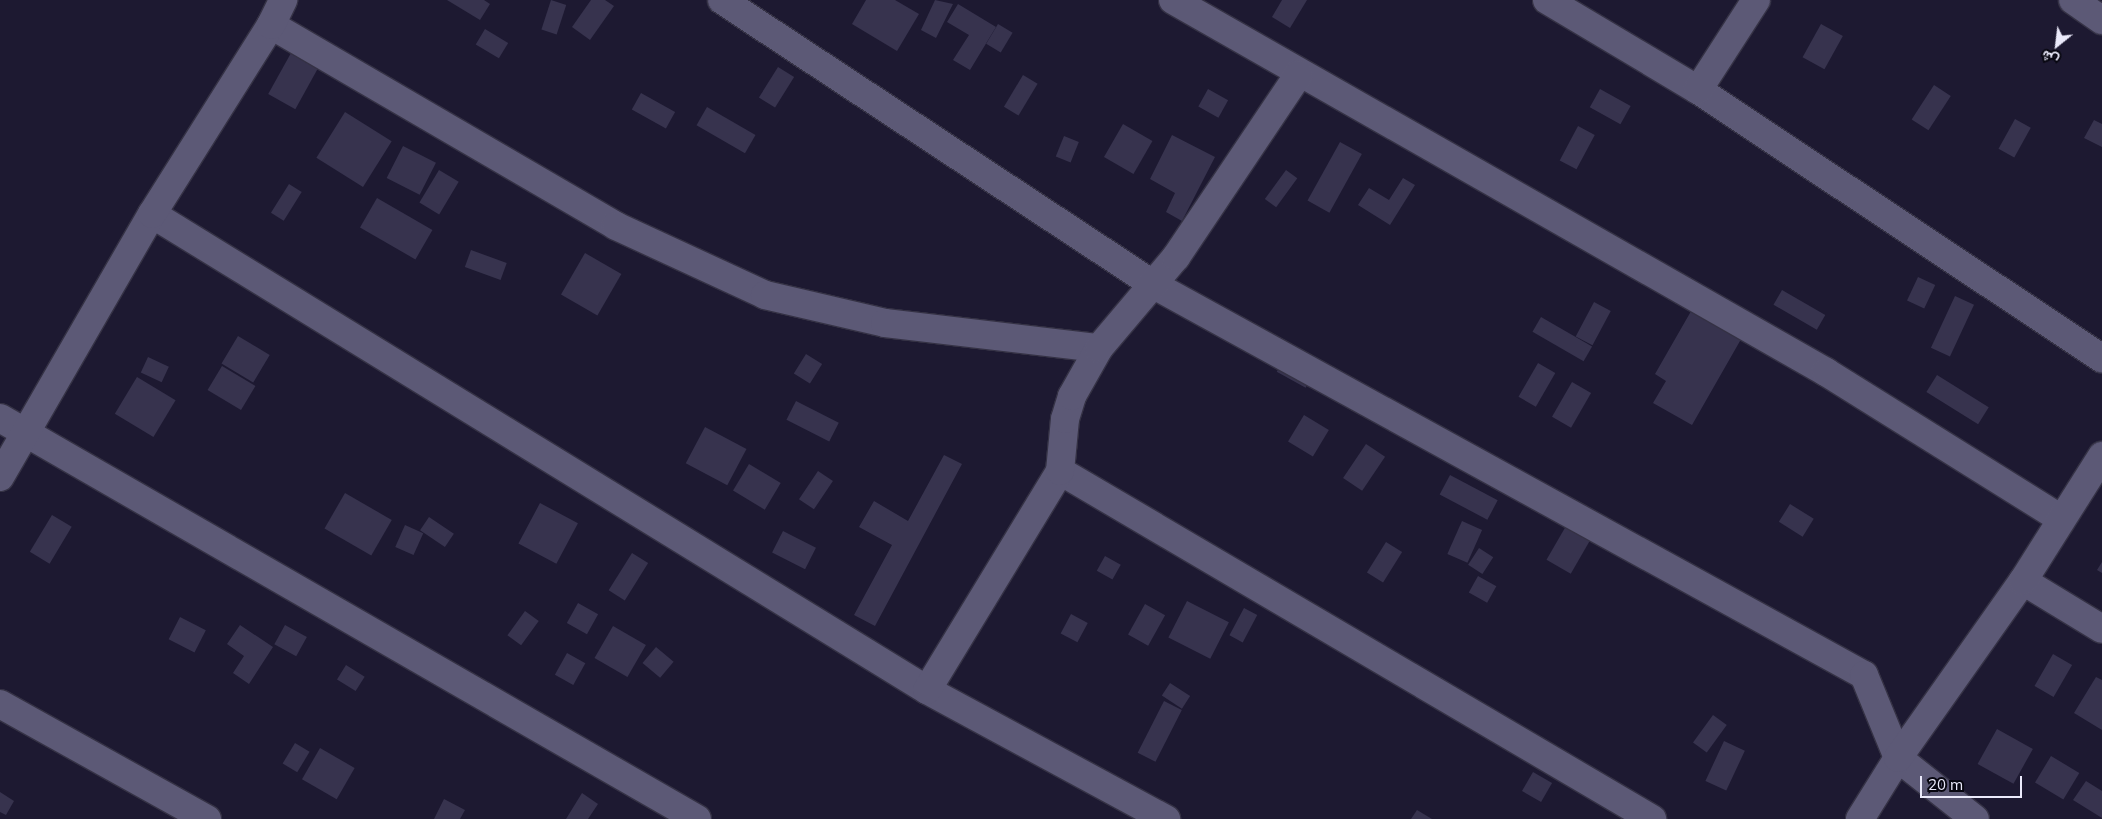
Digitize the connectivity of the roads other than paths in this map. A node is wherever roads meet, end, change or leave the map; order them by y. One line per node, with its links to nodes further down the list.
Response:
1 (283, 0): 8 (street)
2 (722, 0): 12 (street)
3 (1173, 0): 9 (street)
4 (1547, 0): 10 (street)
5 (1756, 0): 10 (street)
6 (2073, 0): 7 (street)
7 (2102, 20)
8 (271, 25): 11 (street); 13 (street)
9 (1299, 74): 12 (street); 20 (street)
10 (1698, 90): 14 (street)
11 (152, 214): 16 (street); 23 (street)
12 (1154, 285): 13 (street); 25 (street)
13 (1099, 348): 18 (street)
14 (2102, 358)
15 (0, 418): 16 (street)
16 (26, 432): 19 (street); 27 (street)
17 (2102, 456): 20 (street)
18 (1060, 471): 23 (street); 29 (street)
19 (0, 478)
20 (2061, 520): 21 (street)
21 (2023, 581): 22 (street); 25 (street)
22 (2102, 629)
23 (928, 690): 28 (street)
24 (0, 704): 26 (street)
25 (1898, 758): 30 (street); 31 (street)
26 (207, 819)
27 (697, 819)
28 (1166, 819)
29 (1652, 819)
30 (1860, 819)
31 (1975, 819)

